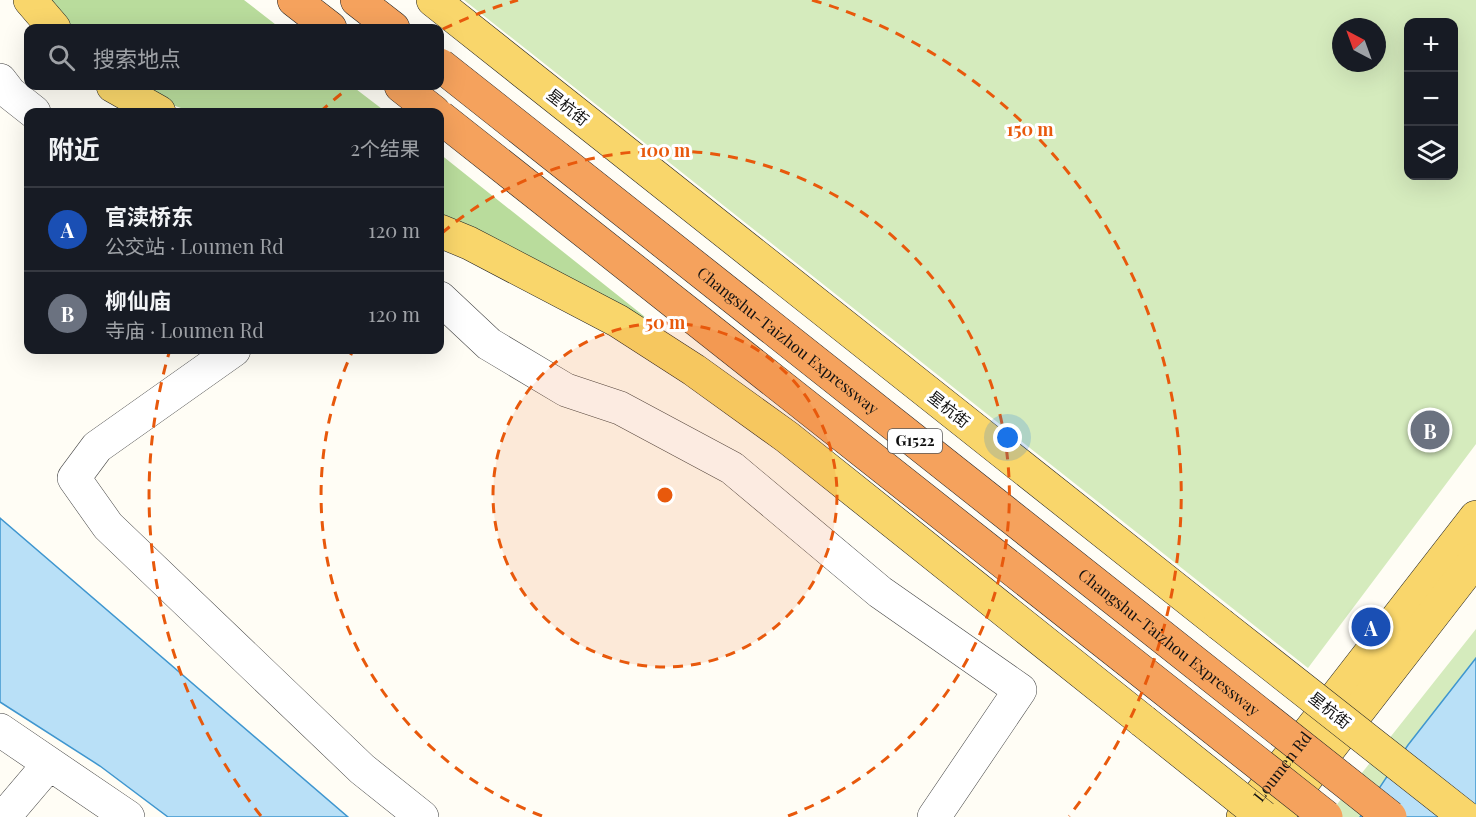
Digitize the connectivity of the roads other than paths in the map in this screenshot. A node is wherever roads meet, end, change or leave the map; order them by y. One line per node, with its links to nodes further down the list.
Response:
1 (30, 0): 5 (main road)
2 (294, 0): 6 (highway)
3 (357, 0): 7 (highway)
4 (433, 0): 32 (main road, 星杭街, bridge)
5 (51, 24)
6 (325, 24)
7 (388, 24)
8 (444, 68): 31 (highway, Changshu-Taizhou Expressway / G1522, bridge)
9 (0, 80): 12 (street)
10 (120, 90): 13 (main road)
11 (406, 90): 14 (highway)
12 (29, 108)
13 (152, 108)
14 (429, 108)
15 (444, 120): 30 (highway, G1522, bridge)
16 (444, 233): 28 (main road, bridge)
17 (444, 302): 26 (street)
18 (228, 354): 25 (street)
19 (1476, 517): 27 (main road, Loumen Rd)
20 (1476, 559): 29 (main road, Loumen Rd)
21 (0, 730): 22 (street)
22 (50, 764): 23 (street); 24 (street)
23 (4, 817)
24 (128, 817)
25 (422, 817)
26 (934, 817)
27 (1243, 817)
28 (1263, 817)
29 (1276, 817)
30 (1326, 817)
31 (1390, 817)
32 (1465, 817)

